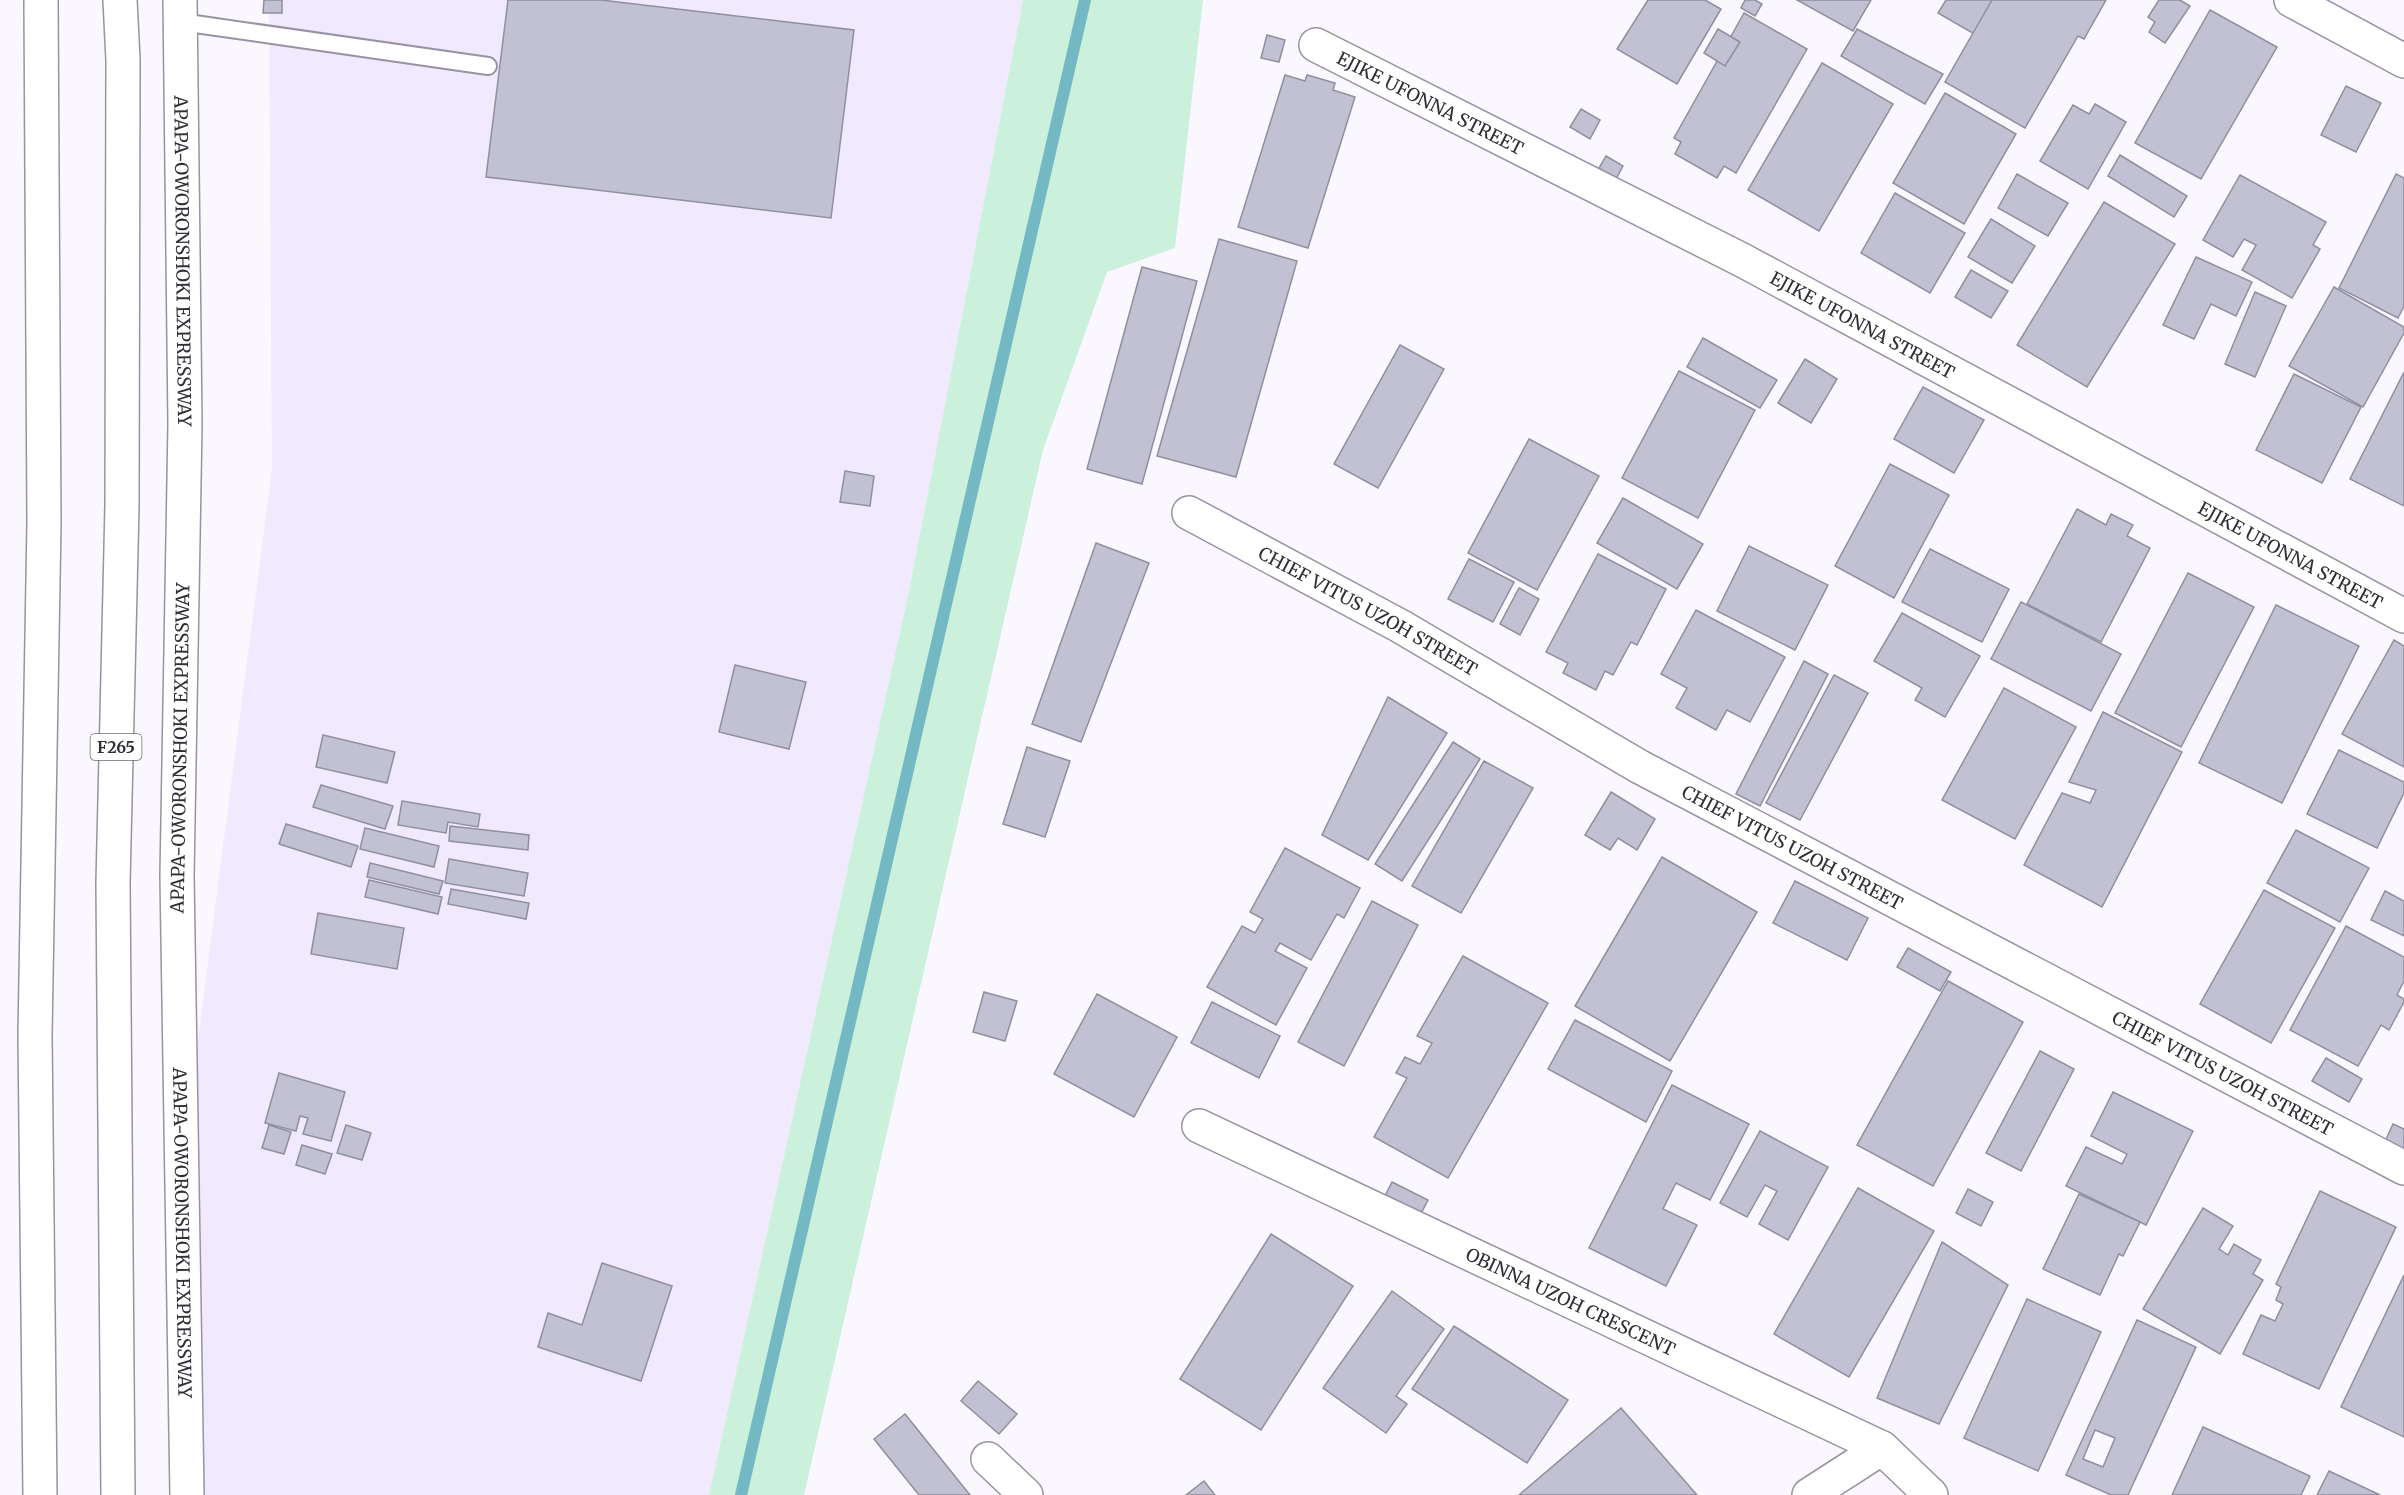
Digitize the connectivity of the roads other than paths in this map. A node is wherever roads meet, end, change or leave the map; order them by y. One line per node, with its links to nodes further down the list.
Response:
1 (41, 0): 14 (main road)
2 (120, 0): 15 (main road, F265)
3 (2291, 0): 6 (main road)
4 (180, 11): 7 (lane); 16 (main road, APAPA-OWORONSHOKI EXPRESSWAY)
5 (1316, 45): 9 (main road, EJIKE UFONNA STREET)
6 (2404, 61)
7 (488, 66)
8 (1190, 513): 11 (main road, CHIEF VITUS UZOH STREET)
9 (2404, 616)
10 (1198, 1126): 12 (main road, OBINNA UZOH CRESCENT)
11 (2404, 1168)
12 (1882, 1448): 18 (main road); 19 (main road, OBINNA UZOH CRESCENT)
13 (988, 1459): 17 (main road)
14 (40, 1495)
15 (118, 1495)
16 (187, 1495)
17 (1026, 1495)
18 (1809, 1495)
19 (1931, 1495)

